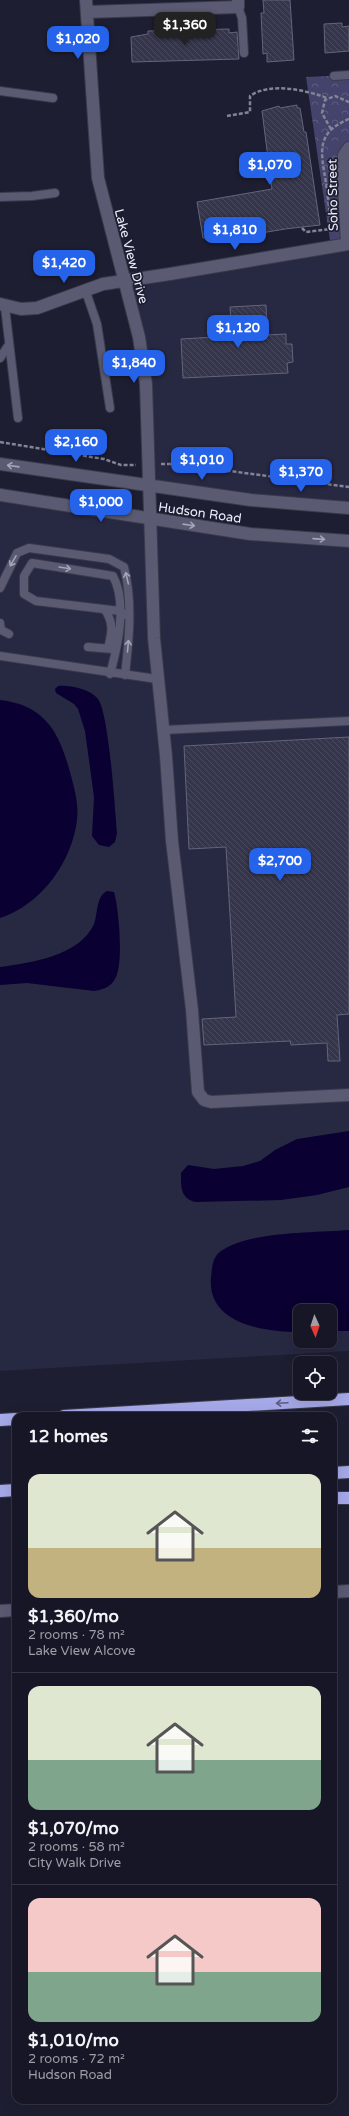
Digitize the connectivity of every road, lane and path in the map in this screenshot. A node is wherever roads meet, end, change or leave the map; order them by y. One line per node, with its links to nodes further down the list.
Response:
1 (238, 3): 2 (street); 3 (lane)
2 (87, 6): 18 (street, Lake View Drive)
3 (244, 52)
4 (349, 75): 5 (lane)
5 (334, 76)
6 (0, 91): 7 (lane)
7 (53, 98)
8 (327, 98): 9 (path); 10 (path); 12 (path)
9 (349, 102)
10 (227, 116)
11 (349, 119): 12 (path)
12 (331, 129): 16 (path)
13 (349, 148): 17 (street, Soho Street)
14 (55, 192): 15 (lane)
15 (0, 197)
16 (302, 228)
17 (348, 244): 18 (street)
18 (125, 282): 19 (street); 29 (street, Lake View Drive)
19 (85, 289): 20 (street); 23 (lane)
20 (3, 306): 21 (lane)
21 (8, 346): 22 (lane); 24 (lane)
22 (0, 358)
23 (110, 408)
24 (18, 418)
25 (0, 442): 28 (path)
26 (0, 464): 29 (street, Hudson Road, one-way to 26)
27 (178, 464): 30 (path)
28 (121, 465)
29 (149, 485): 32 (street, Hudson Road); 33 (street, Lake View Drive)
30 (349, 487)
31 (0, 495): 33 (street, Hudson Road)
32 (349, 508)
33 (151, 519): 34 (street, Hudson Road, one-way to 34); 47 (street, Lake View Drive)
34 (349, 541)
35 (0, 588): 38 (lane, one-way to 35)
36 (105, 610): 37 (lane); 37 (lane, one-way to 37); 42 (lane)
37 (120, 611): 38 (lane); 43 (lane)
38 (129, 617): 46 (lane, one-way to 38)
39 (0, 624): 40 (lane)
40 (10, 634)
41 (88, 647): 42 (lane)
42 (108, 648): 43 (lane)
43 (117, 650): 45 (lane)
44 (0, 656): 45 (lane)
45 (110, 674): 46 (lane)
46 (126, 675): 47 (lane)
47 (158, 679): 49 (street, Lake View Drive)
48 (349, 721): 49 (lane)
49 (164, 730): 50 (street, Lake View Drive)
50 (349, 1095)
51 (349, 1400): 52 (highway, one-way to 52)
52 (135, 1412)
53 (12, 1419): 54 (highway)
54 (0, 1420)
55 (349, 1472): 56 (highway)
56 (337, 1473)
57 (12, 1490): 58 (highway)
58 (0, 1491)
59 (337, 1498): 60 (highway)
60 (349, 1498)
61 (349, 1591): 62 (street)
62 (337, 1592)
63 (12, 1610): 64 (street)
64 (0, 1611)

